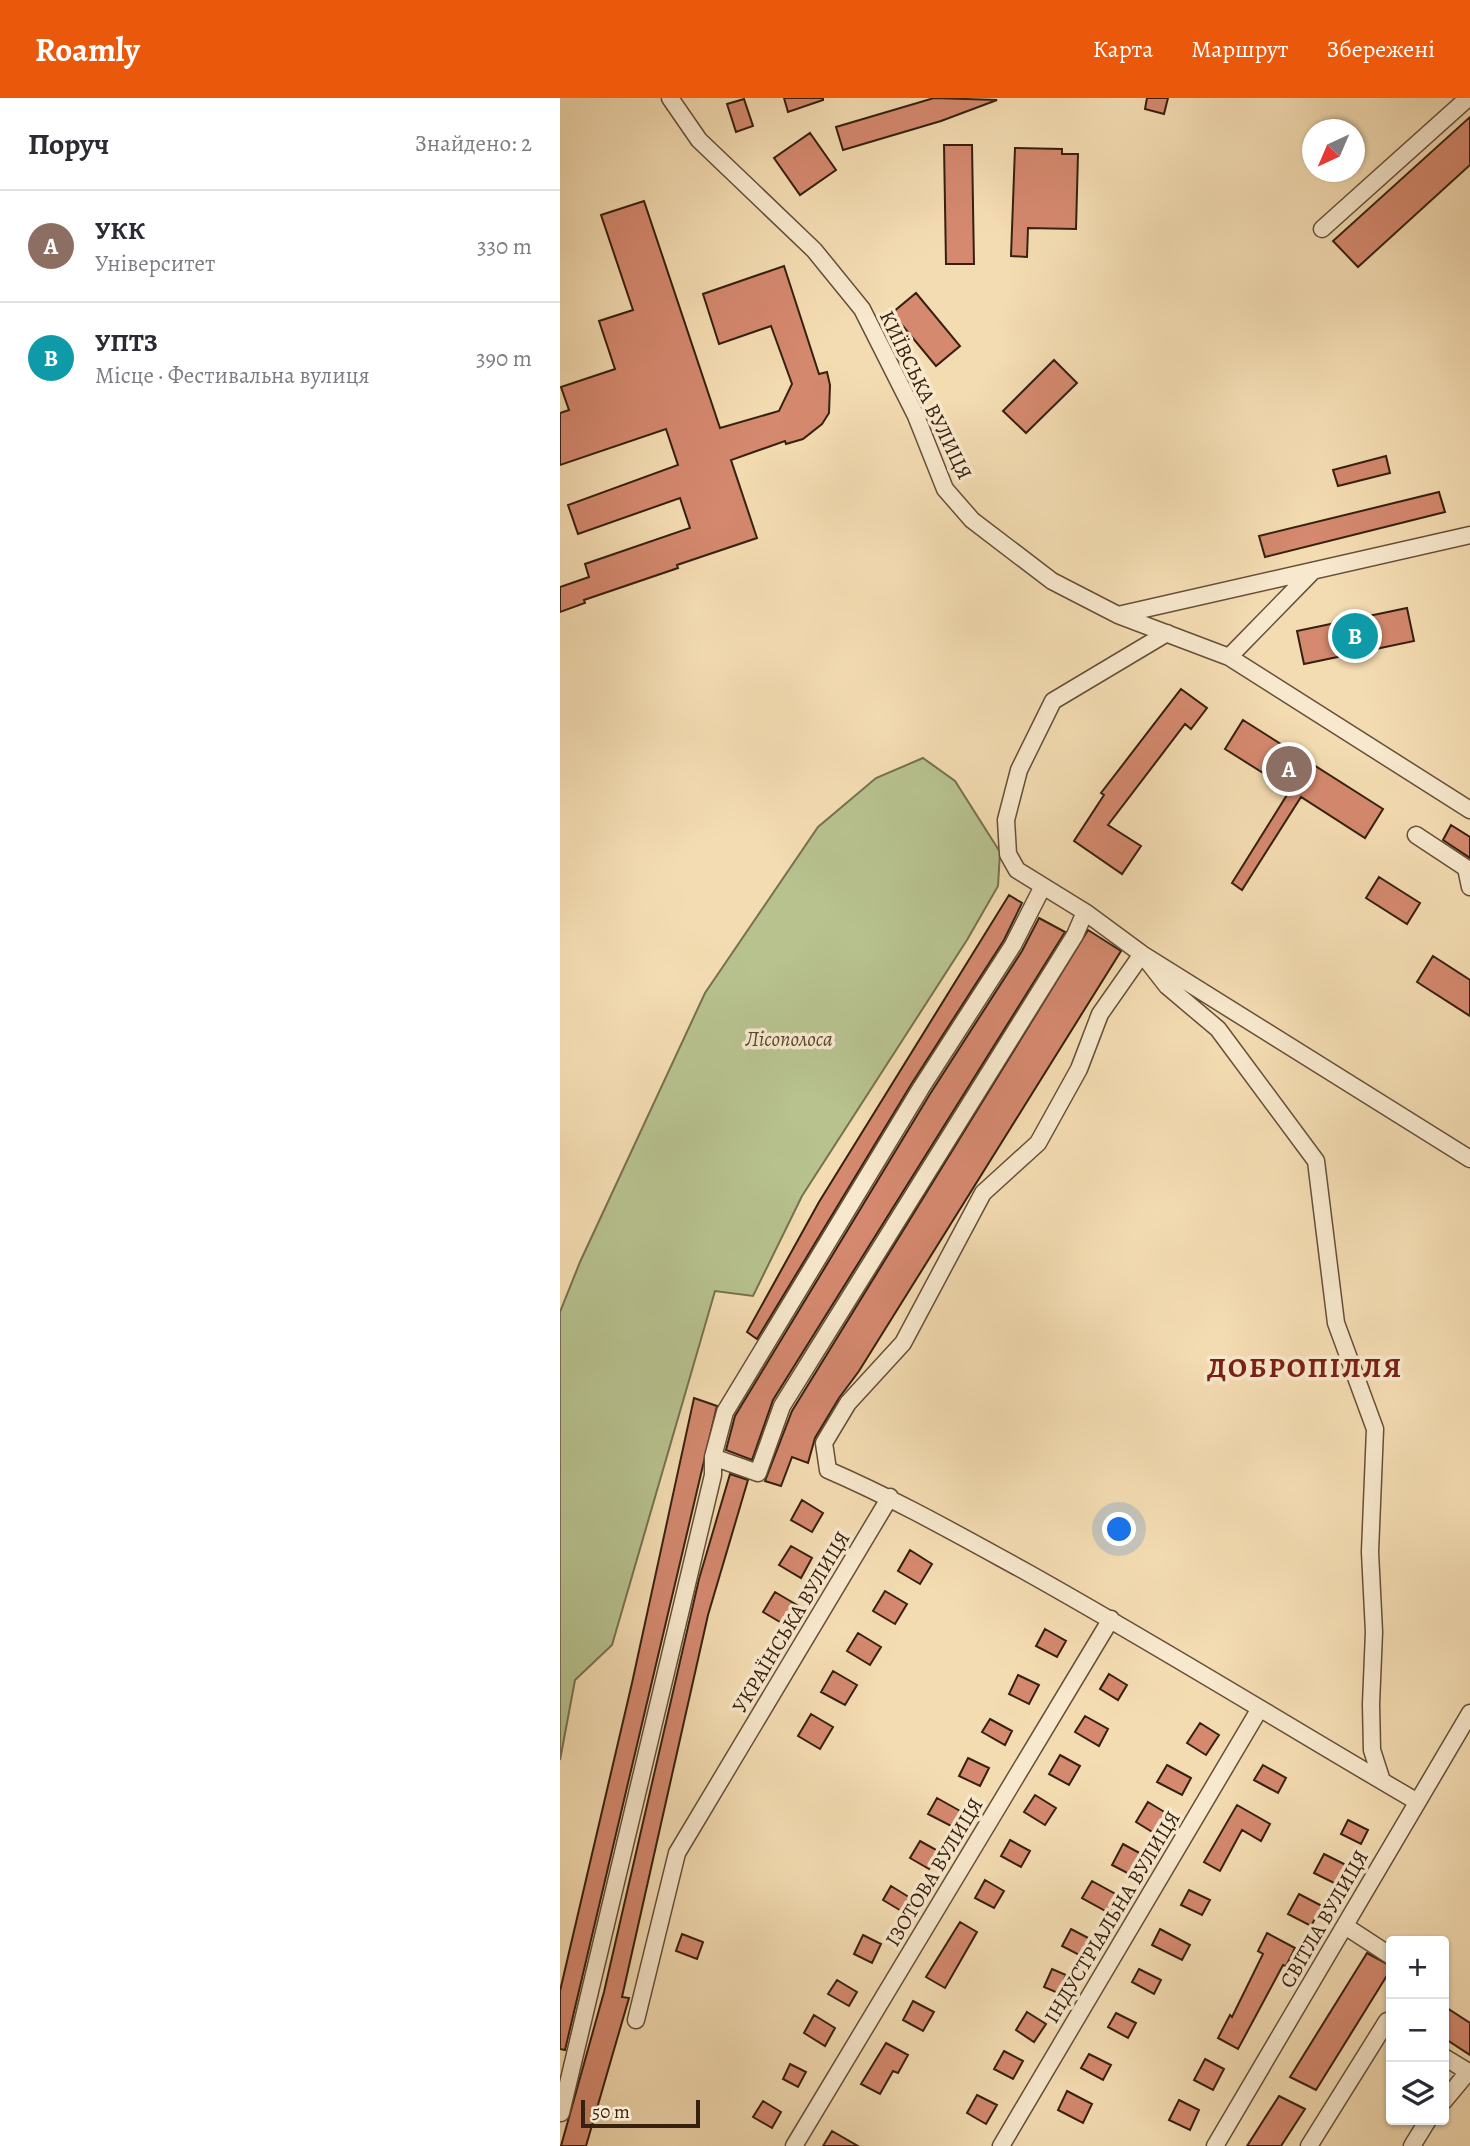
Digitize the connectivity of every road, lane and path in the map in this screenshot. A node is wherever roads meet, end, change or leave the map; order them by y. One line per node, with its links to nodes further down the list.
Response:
1 (670, 98): 6 (street, КИЇВСЬКА ВУЛИЦЯ)
2 (1468, 98): 3 (street)
3 (1322, 229)
4 (1470, 535): 5 (street)
5 (1314, 570): 6 (street); 8 (street)
6 (1118, 615): 7 (street, КИЇВСЬКА ВУЛИЦЯ)
7 (1167, 634): 8 (street, КИЇВСЬКА ВУЛИЦЯ); 12 (street)
8 (1229, 657): 9 (street, КИЇВСЬКА ВУЛИЦЯ)
9 (1470, 810)
10 (1416, 835): 11 (street)
11 (1470, 887)
12 (1042, 888): 13 (street); 16 (street)
13 (1085, 912): 14 (street); 16 (street)
14 (1142, 954): 15 (street); 17 (street); 21 (street)
15 (1470, 1159)
16 (713, 1457): 30 (street)
17 (890, 1497): 18 (street); 25 (street, УКРАЇНСЬКА ВУЛИЦЯ)
18 (1111, 1619): 19 (street); 32 (street, ІЗОТОВА ВУЛИЦЯ)
19 (1259, 1710): 21 (street); 33 (street, ІНДУСТРІАЛЬНА ВУЛИЦЯ)
20 (1470, 1713): 22 (street, СВІТЛА ВУЛИЦЯ)
21 (1382, 1781): 22 (street)
22 (1416, 1801): 23 (street, СВІТЛА ВУЛИЦЯ)
23 (1345, 1926): 24 (street); 34 (street, СВІТЛА ВУЛИЦЯ)
24 (1386, 1953)
25 (635, 2020)
26 (1386, 2025): 35 (street)
27 (1449, 2060): 28 (street)
28 (1469, 2072): 29 (street)
29 (1449, 2095)
30 (561, 2113)
31 (1425, 2125): 36 (street)
32 (794, 2146)
33 (1002, 2146)
34 (1215, 2146)
35 (1309, 2146)
36 (1412, 2146)

